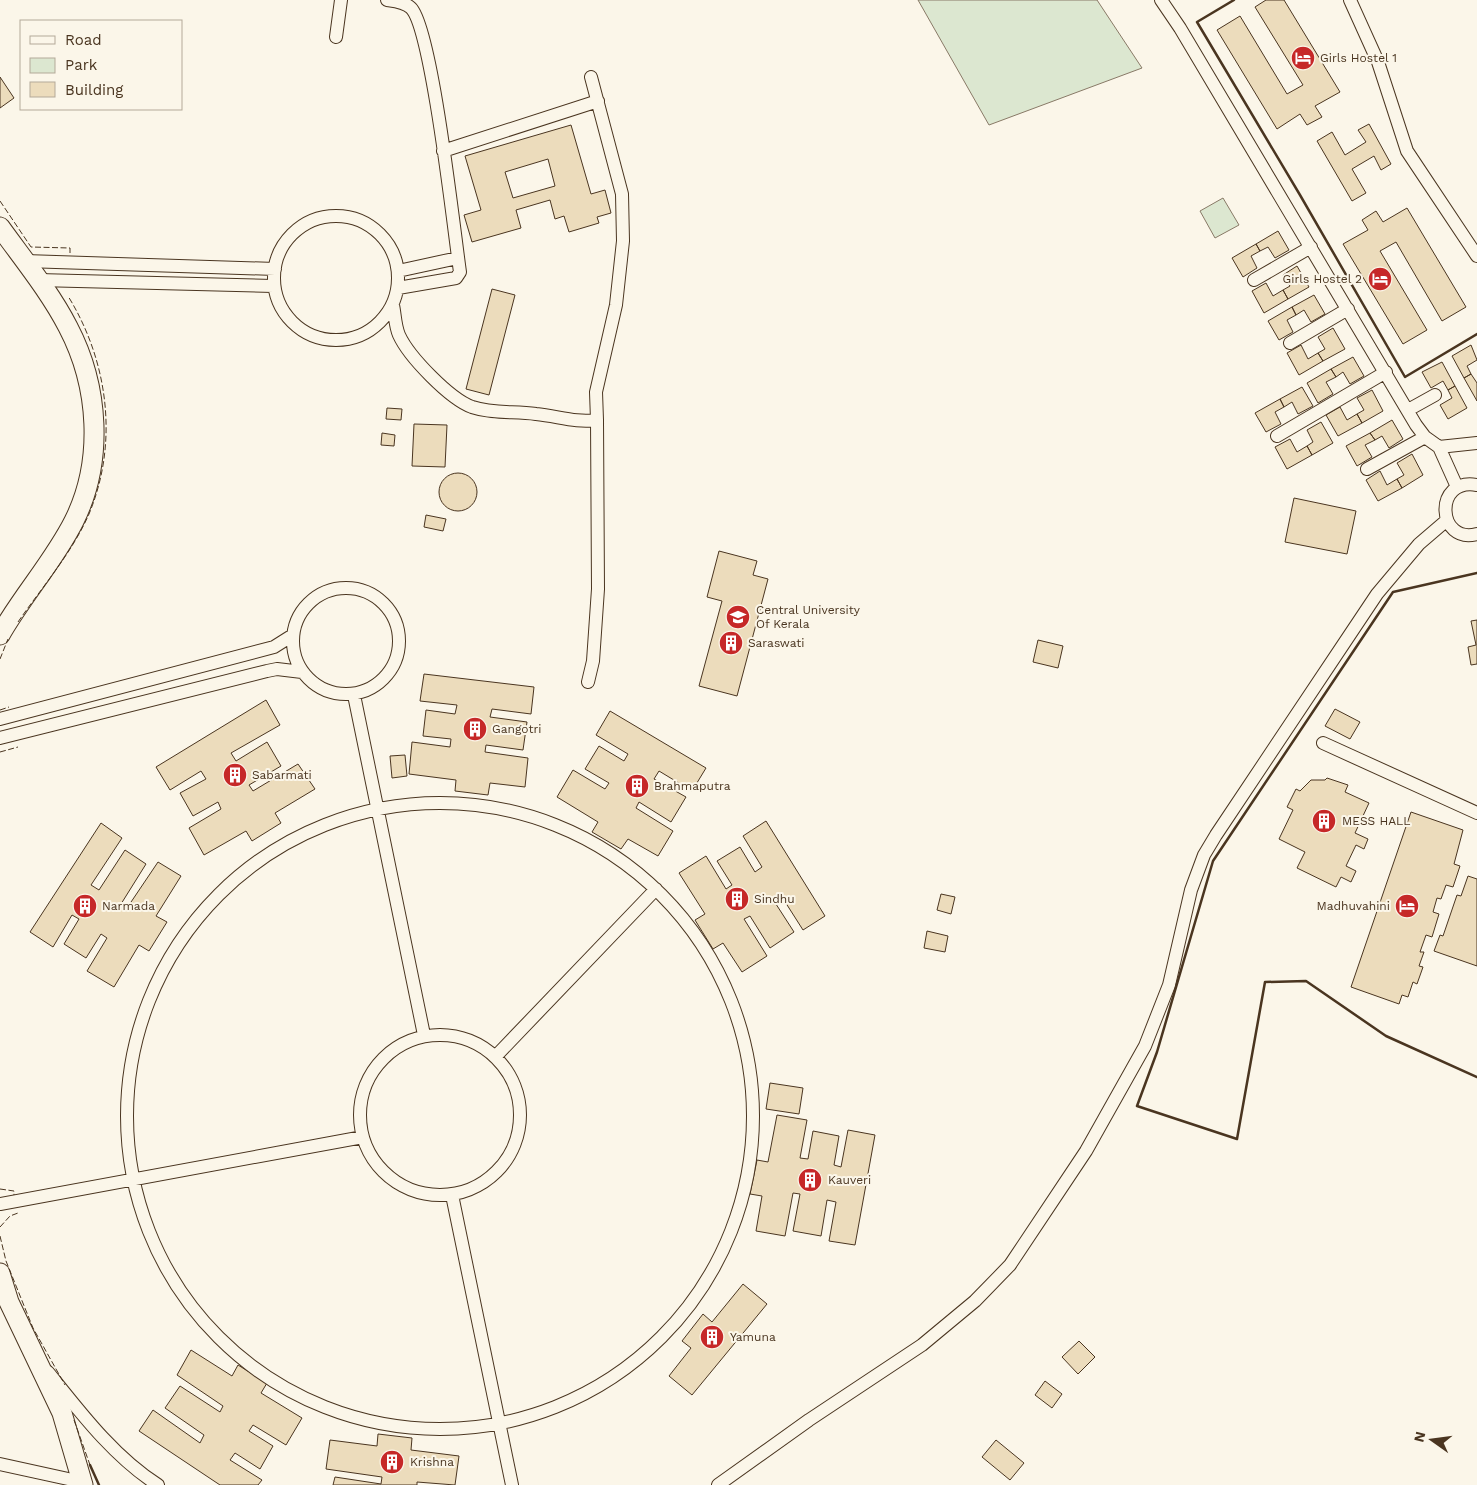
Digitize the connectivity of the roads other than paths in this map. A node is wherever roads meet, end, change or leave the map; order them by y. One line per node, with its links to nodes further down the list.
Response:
1 (341, 0): 5 (street)
2 (386, 0): 8 (street)
3 (1161, 0): 10 (street)
4 (1350, 0): 11 (street)
5 (336, 37)
6 (591, 77): 7 (street)
7 (598, 101): 8 (street); 26 (street)
8 (443, 151): 12 (street)
9 (0, 227): 13 (main road)
10 (1311, 248): 17 (street); 21 (street)
11 (1477, 256)
12 (458, 258): 15 (street); 19 (street)
13 (24, 261): 14 (street); 16 (main road)
14 (275, 269): 15 (street); 18 (street)
15 (398, 271): 19 (street)
16 (38, 280): 18 (street); 36 (main road)
17 (1254, 280)
18 (273, 286): 20 (street)
19 (398, 288): 20 (street)
20 (393, 305): 26 (street)
21 (1348, 309): 22 (street); 23 (street)
22 (1290, 343)
23 (1386, 372): 25 (street); 27 (street)
24 (1435, 394): 25 (street)
25 (1408, 410): 28 (street)
26 (597, 420): 39 (street)
27 (1277, 436)
28 (1424, 437): 30 (street); 31 (street)
29 (1477, 443): 30 (street)
30 (1439, 447): 33 (street)
31 (1367, 469)
32 (1477, 484): 33 (street)
33 (1457, 487): 34 (street)
34 (1447, 520): 35 (street); 60 (street)
35 (1477, 534)
36 (0, 635)
37 (293, 635): 38 (street); 40 (street); 41 (street)
38 (302, 672): 40 (street); 42 (street)
39 (588, 682)
40 (354, 695): 44 (street)
41 (0, 719)
42 (0, 738)
43 (1323, 742): 45 (street)
44 (378, 809): 46 (street); 47 (street); 50 (street)
45 (1477, 813)
46 (656, 889): 48 (street); 55 (street)
47 (424, 1035): 48 (street); 49 (street)
48 (496, 1056): 51 (street)
49 (362, 1137): 50 (street); 51 (street)
50 (134, 1179): 52 (street); 55 (street)
51 (452, 1194): 55 (street)
52 (0, 1204)
53 (0, 1273): 54 (main road)
54 (36, 1356): 57 (main road); 58 (street)
55 (501, 1424): 59 (street)
56 (0, 1464): 57 (street)
57 (82, 1484)
58 (158, 1485)
59 (512, 1485)
60 (718, 1485)

